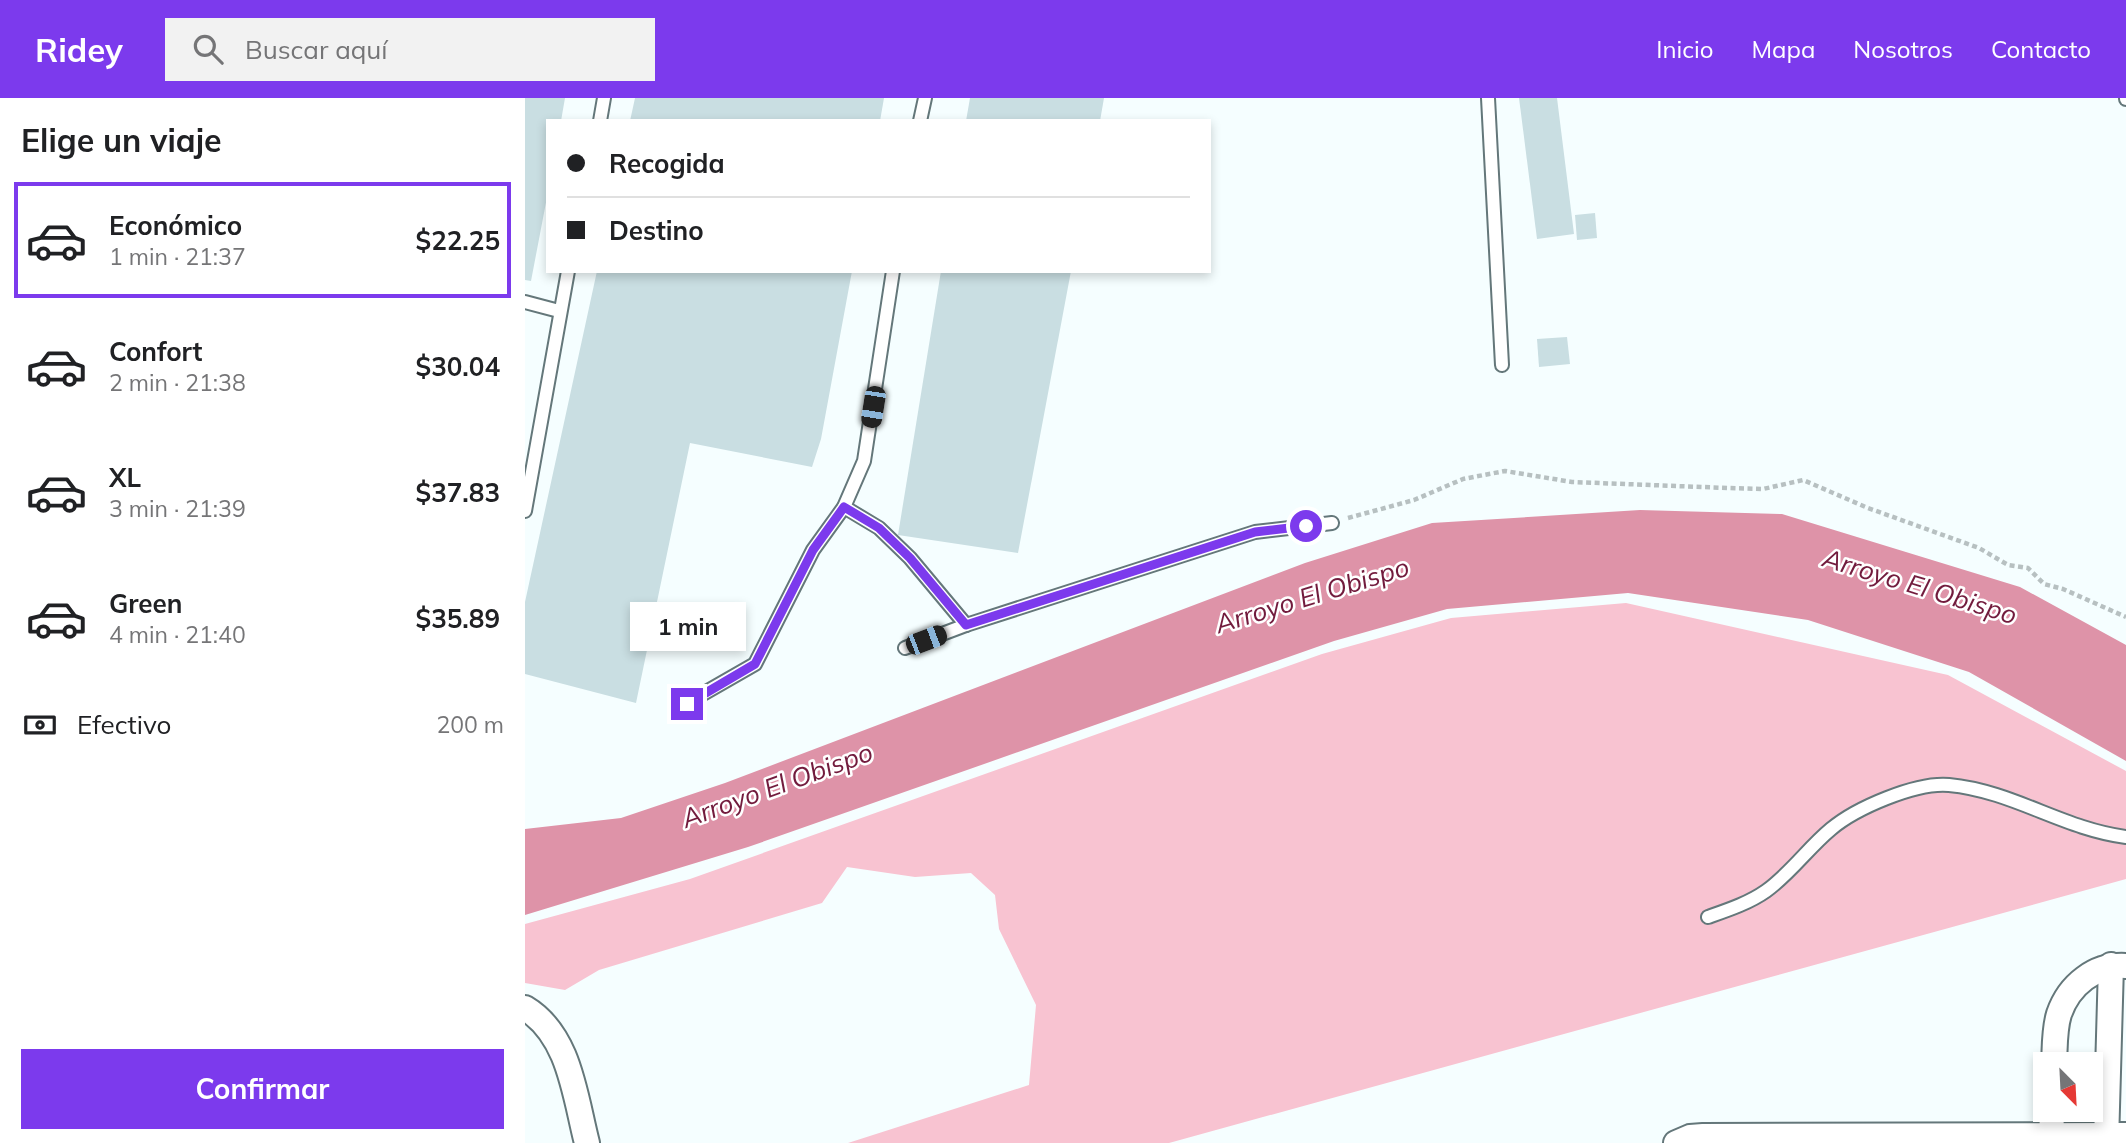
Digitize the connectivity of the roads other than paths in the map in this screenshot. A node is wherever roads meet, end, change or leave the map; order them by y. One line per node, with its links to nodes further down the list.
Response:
1 (604, 98): 4 (lane)
2 (925, 98): 5 (lane)
3 (1488, 98): 10 (lane)
4 (600, 119)
5 (921, 119)
6 (568, 273): 9 (lane)
7 (893, 273): 11 (lane)
8 (525, 302): 9 (lane)
9 (559, 311): 12 (lane)
10 (1502, 365)
11 (844, 507): 14 (lane); 16 (lane)
12 (525, 511)
13 (1332, 523): 14 (lane)
14 (966, 625): 15 (lane)
15 (905, 648)
16 (687, 704)
17 (2126, 837): 18 (lane)
18 (1708, 918)
19 (2118, 966): 21 (street); 23 (street)
20 (525, 1008): 25 (street)
21 (2055, 1052)
22 (2052, 1122): 24 (street)
23 (2113, 1138): 24 (street)
24 (2051, 1140): 26 (street)
25 (587, 1143)
26 (1676, 1143)

